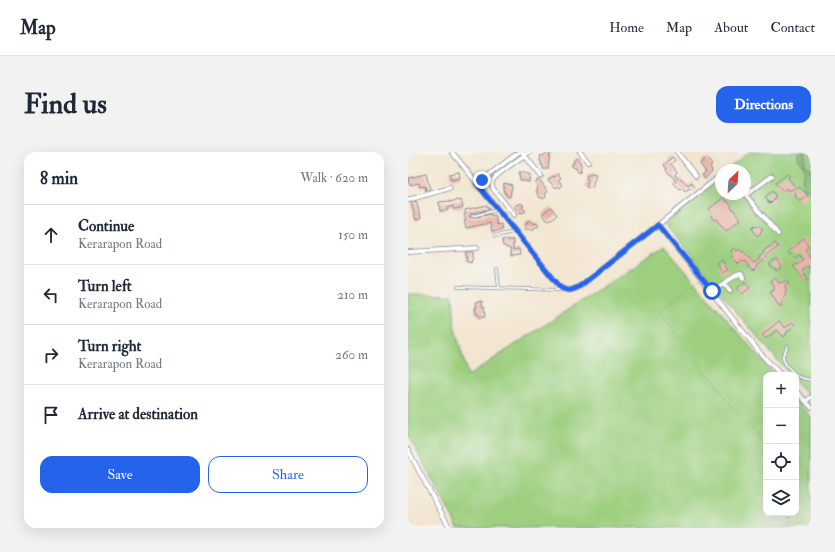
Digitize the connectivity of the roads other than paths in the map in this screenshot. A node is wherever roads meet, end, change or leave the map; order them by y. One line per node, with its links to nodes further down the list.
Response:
1 (452, 152): 12 (street)
2 (519, 152): 12 (street)
3 (529, 152): 6 (street)
4 (580, 152): 7 (street)
5 (677, 152): 9 (street)
6 (523, 154): 8 (street); 19 (street)
7 (588, 162)
8 (540, 176)
9 (696, 176)
10 (772, 176): 14 (street)
11 (715, 180): 20 (street)
12 (477, 184): 17 (street)
13 (450, 188): 15 (street)
14 (751, 191)
15 (408, 200)
16 (749, 200): 22 (street)
17 (498, 210): 18 (lane); 21 (street)
18 (472, 216)
19 (514, 216)
20 (658, 225): 31 (street); 32 (street)
21 (514, 230): 23 (lane); 31 (street)
22 (778, 234)
23 (495, 236)
24 (477, 248): 25 (street)
25 (408, 252)
26 (498, 269): 30 (lane)
27 (743, 278): 28 (street)
28 (724, 283): 32 (street); 33 (street)
29 (458, 287): 30 (lane)
30 (500, 288): 31 (lane)
31 (563, 289)
32 (712, 291): 35 (street)
33 (730, 291)
34 (788, 346): 36 (lane)
35 (778, 372)
36 (793, 372)
37 (799, 377): 38 (lane)
38 (811, 380)
39 (799, 394): 41 (street)
40 (811, 397): 41 (street)
41 (806, 401): 42 (street)
42 (811, 407)
43 (408, 450): 44 (street)
44 (413, 459): 45 (street); 46 (street)
45 (408, 462)
46 (450, 528)

